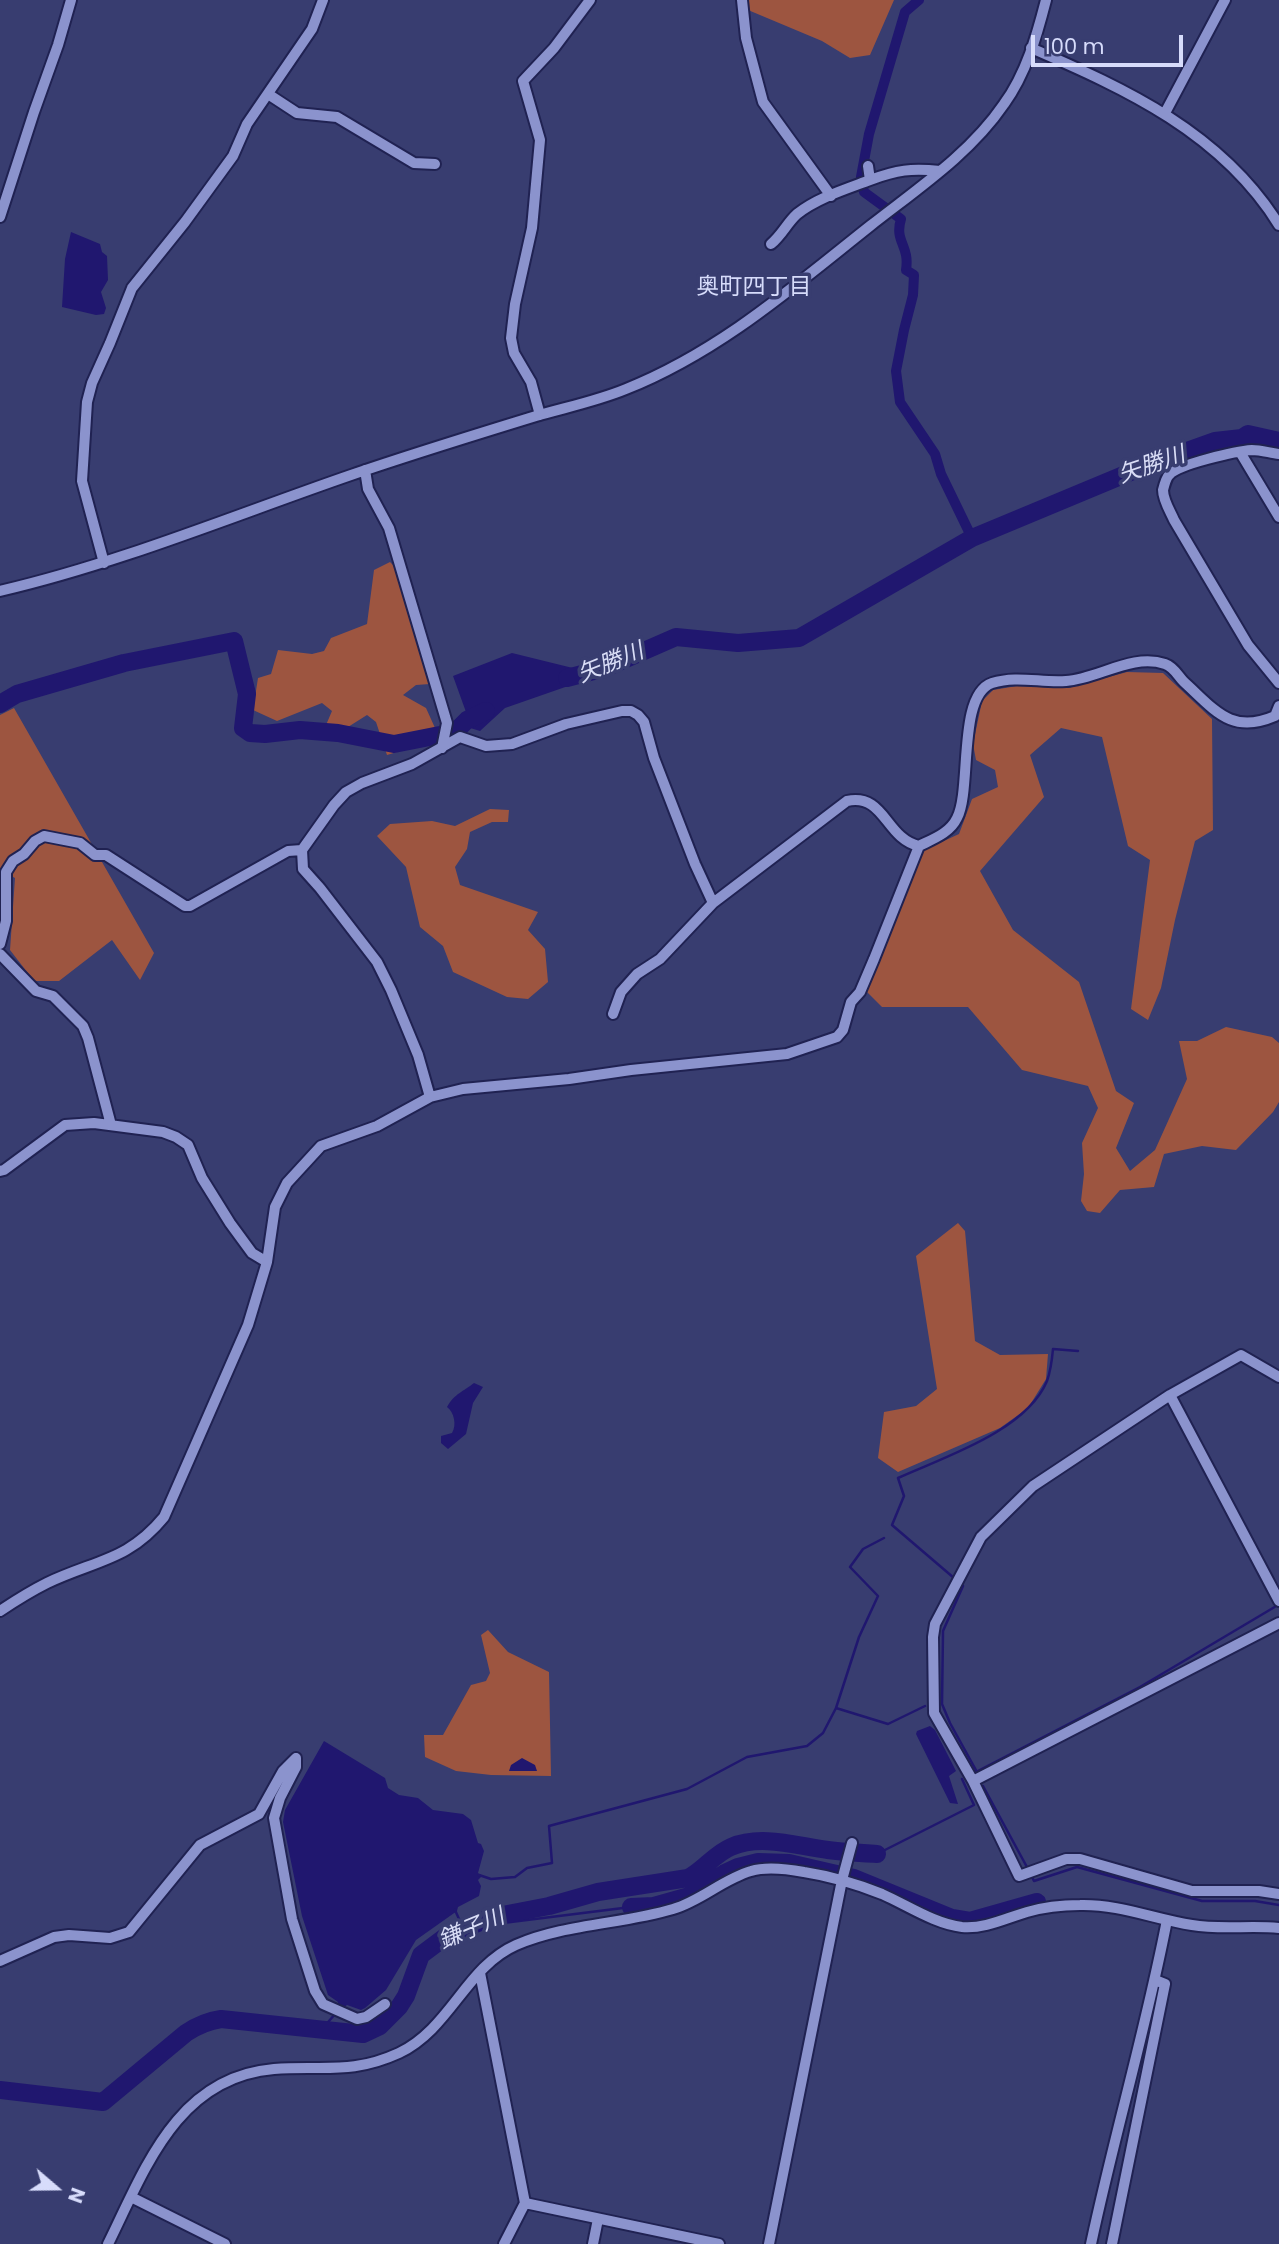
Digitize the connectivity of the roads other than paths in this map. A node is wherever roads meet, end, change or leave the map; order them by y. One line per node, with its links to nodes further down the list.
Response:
1 (71, 0): 15 (street)
2 (323, 0): 8 (street)
3 (590, 0): 18 (street)
4 (742, 0): 14 (street)
5 (1046, 0): 7 (street)
6 (1225, 0): 9 (street)
7 (1031, 48): 9 (street); 12 (street)
8 (268, 94): 10 (street); 23 (street)
9 (1166, 114): 16 (street)
10 (435, 164)
11 (868, 166): 13 (street)
12 (940, 171): 13 (street); 18 (street)
13 (870, 180): 14 (street)
14 (831, 196): 17 (street)
15 (0, 217)
16 (1279, 225)
17 (772, 244)
18 (540, 415): 21 (street)
19 (1240, 452): 20 (street); 22 (street); 25 (street)
20 (1279, 454)
21 (365, 470): 23 (street); 27 (street)
22 (1279, 517)
23 (104, 563): 24 (street)
24 (0, 591)
25 (1279, 683)
26 (1279, 706): 28 (street)
27 (442, 748): 29 (street); 30 (street)
28 (919, 846): 30 (street); 34 (street)
29 (302, 850): 31 (street); 34 (street)
30 (713, 903): 33 (street)
31 (0, 944)
32 (0, 954): 35 (street)
33 (613, 1014)
34 (430, 1097): 37 (street)
35 (111, 1125): 36 (street); 37 (street)
36 (0, 1171)
37 (267, 1262): 41 (street)
38 (1279, 1377): 39 (street)
39 (1170, 1395): 40 (street); 43 (street)
40 (1279, 1601)
41 (0, 1611)
42 (1279, 1623): 43 (street)
43 (973, 1781): 46 (street)
44 (852, 1843): 45 (street)
45 (842, 1880): 47 (street); 50 (street); 61 (street)
46 (1279, 1894)
47 (1167, 1920): 48 (street); 51 (street)
48 (1279, 1927)
49 (0, 1961): 52 (street)
50 (480, 1973): 53 (street); 54 (street)
51 (1155, 1980): 62 (street); 63 (street)
52 (385, 2004)
53 (131, 2197): 56 (street); 57 (street)
54 (525, 2203): 55 (street); 58 (street)
55 (598, 2219): 59 (street); 60 (street)
56 (108, 2244)
57 (225, 2244)
58 (504, 2244)
59 (593, 2244)
60 (719, 2244)
61 (769, 2244)
62 (1091, 2244)
63 (1112, 2244)

